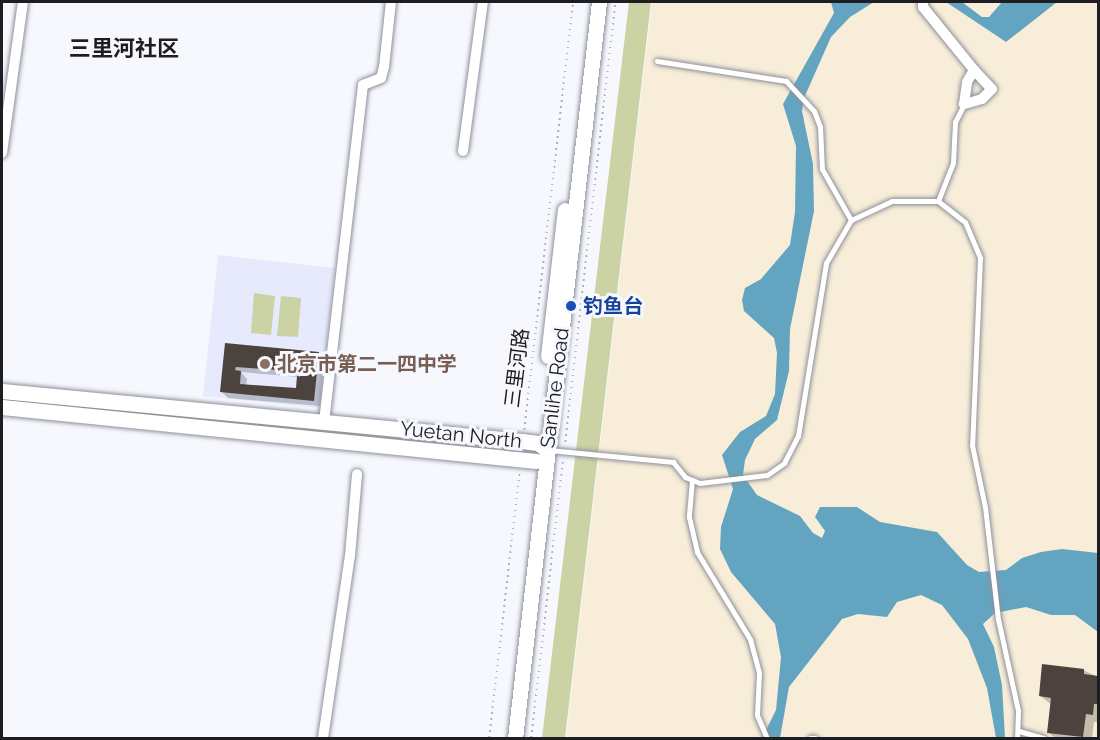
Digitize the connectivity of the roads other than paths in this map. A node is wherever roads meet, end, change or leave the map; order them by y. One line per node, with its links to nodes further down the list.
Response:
1 (23, 2): 11 (street)
2 (391, 2): 16 (street)
3 (483, 2): 10 (street)
4 (590, 2): 17 (main road, Sanlihe Road)
5 (599, 2): 17 (main road, Sanlihe Road)
6 (923, 2): 8 (street)
7 (657, 61): 13 (lane)
8 (974, 70): 9 (street); 9 (street)
9 (964, 104): 12 (lane)
10 (463, 152)
11 (2, 153)
12 (938, 201): 13 (lane); 20 (lane)
13 (851, 220): 19 (lane)
14 (2, 391): 16 (main road, Yuetan North)
15 (2, 407): 17 (main road, Yuetan North)
16 (324, 422): 17 (main road, Yuetan North)
17 (533, 451): 19 (lane); 22 (main road, Sanlihe Road); 23 (main road, Sanlihe Road)
18 (357, 474): 21 (street)
19 (692, 480): 24 (lane)
20 (1019, 731): 27 (lane); 28 (lane)
21 (324, 738)
22 (506, 738)
23 (515, 738)
24 (767, 738)
25 (810, 738): 26 (lane)
26 (815, 738)
27 (1017, 738)
28 (1044, 738)

